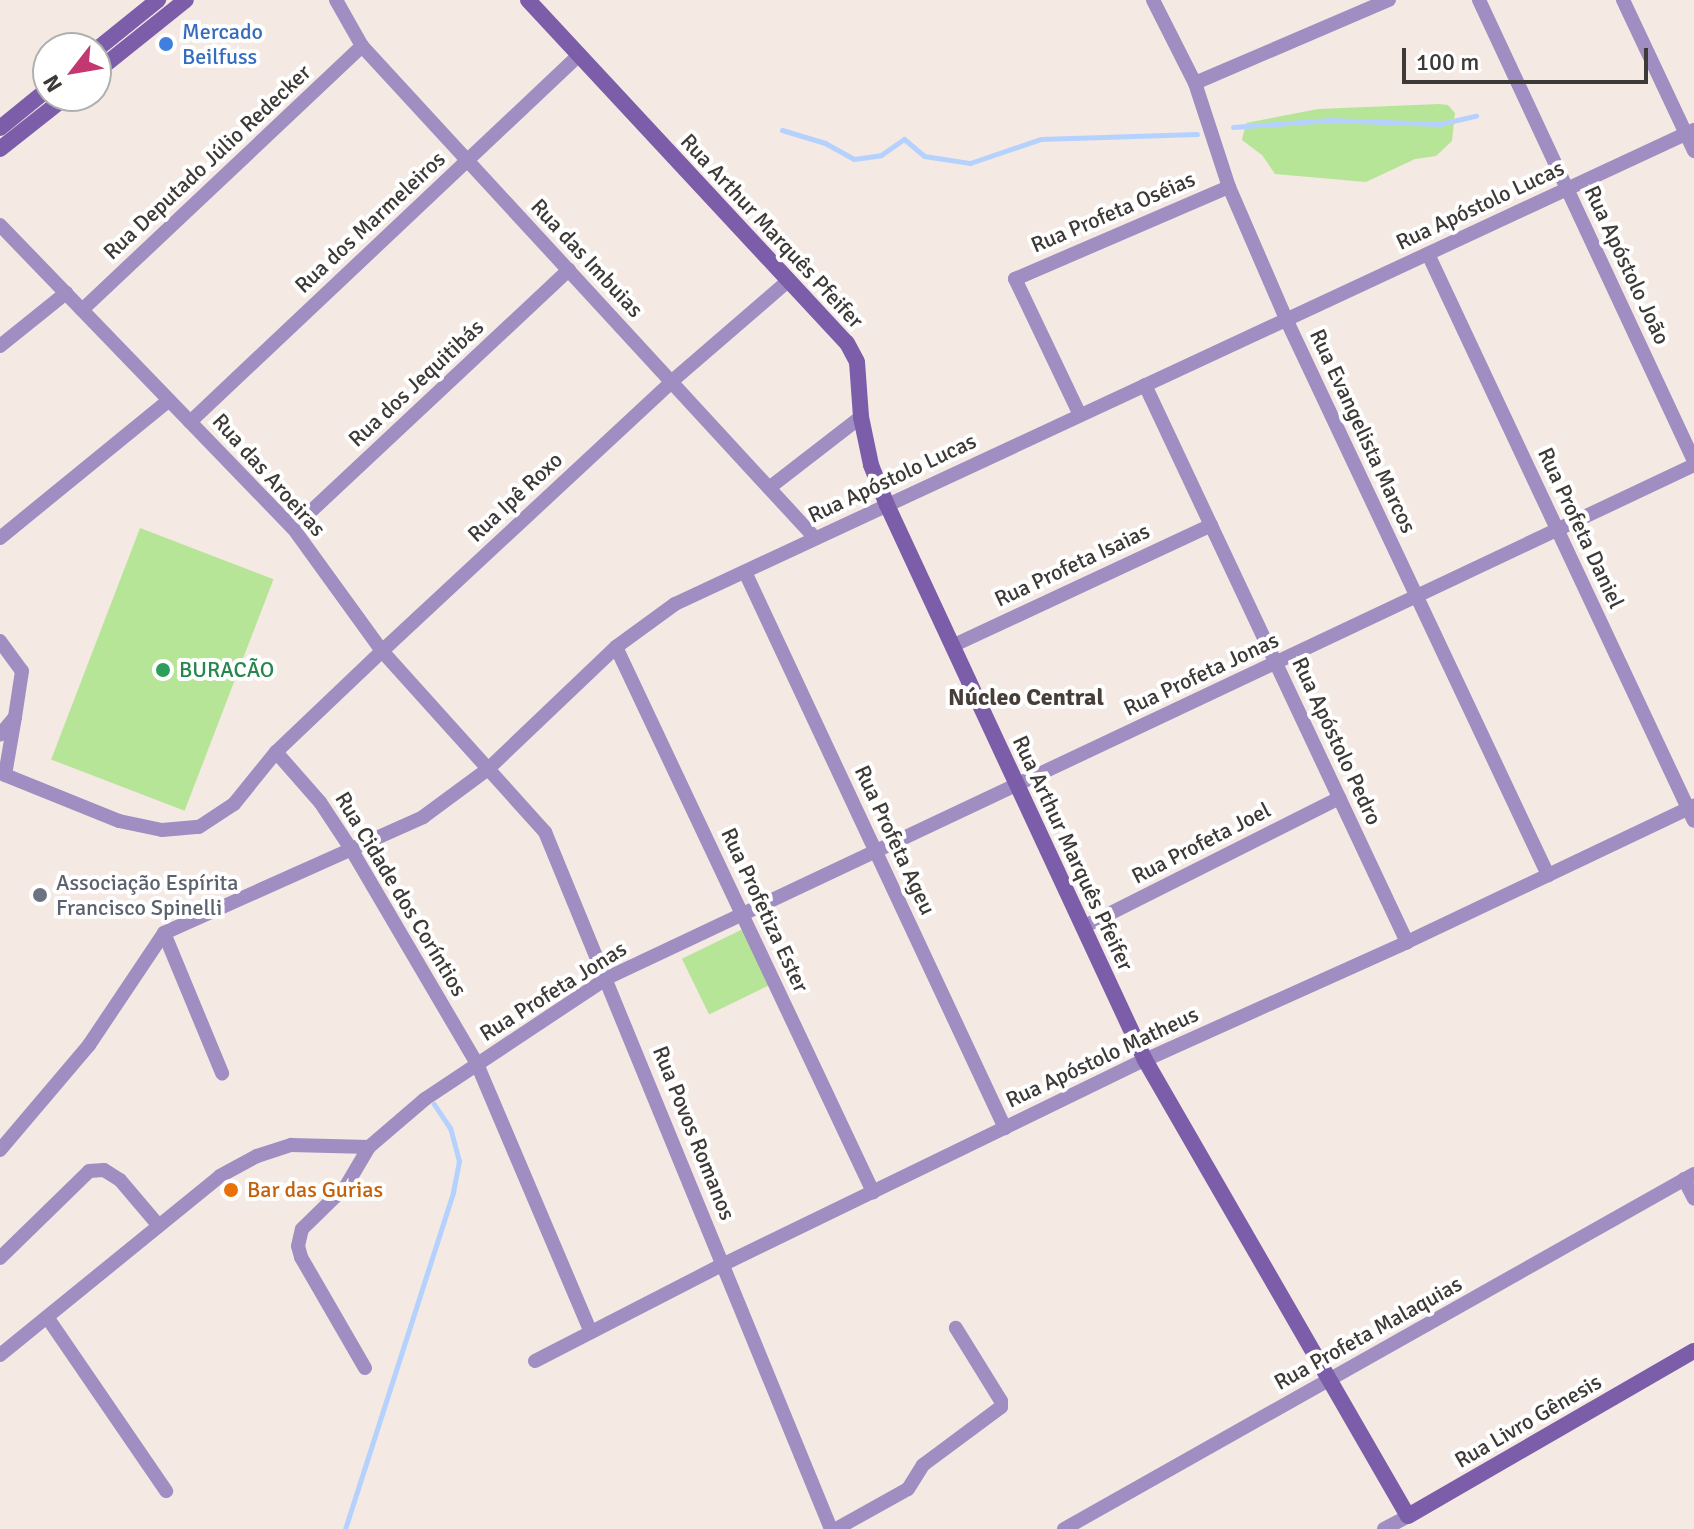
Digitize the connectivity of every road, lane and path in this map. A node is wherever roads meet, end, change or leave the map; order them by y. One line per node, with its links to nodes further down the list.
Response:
1 (158, 0): 9 (street)
2 (186, 0): 12 (street)
3 (336, 0): 10 (street, Rua das Imbuias)
4 (528, 0): 11 (street, Rua Arthur Marquês Pfeifer)
5 (1153, 0): 13 (street, Rua Evangelista Marcos)
6 (1389, 0): 13 (street)
7 (1479, 0): 22 (street, Rua Apóstolo João)
8 (1623, 0): 17 (street)
9 (112, 37)
10 (362, 46): 20 (street, Rua das Imbuias); 28 (street, Rua Deputado Júlio Redecker)
11 (579, 55): 20 (street, Rua dos Marmeleiros); 26 (street, Rua Arthur Marquês Pfeifer)
12 (112, 59)
13 (1195, 83): 21 (street, Rua Evangelista Marcos)
14 (32, 102): 16 (street)
15 (47, 112): 18 (street)
16 (0, 128)
17 (1690, 132): 19 (street); 22 (street, Rua Apóstolo Lucas)
18 (0, 149)
19 (1694, 151)
20 (467, 160): 25 (street, Rua das Imbuias); 36 (street, Rua dos Marmeleiros)
21 (1229, 187): 29 (street, Rua Evangelista Marcos); 34 (street, Rua Profeta Oséias)
22 (1567, 189): 24 (street, Rua Apóstolo Lucas); 37 (street, Rua Apóstolo João)
23 (0, 225): 27 (street, Rua das Aroeiras)
24 (1428, 254): 29 (street, Rua Apóstolo Lucas); 42 (street, Rua Profeta Daniel)
25 (569, 270): 31 (street, Rua das Imbuias); 41 (street, Rua dos Jequitibás)
26 (789, 280): 31 (street, Rua Ipê Roxo); 35 (street, Rua Arthur Marquês Pfeifer)
27 (66, 293): 28 (street, Rua das Aroeiras); 30 (street)
28 (82, 310): 33 (street, Rua das Aroeiras)
29 (1286, 319): 32 (street, Rua Apóstolo Lucas); 46 (street, Rua Evangelista Marcos)
30 (0, 346)
31 (671, 382): 38 (street, Rua das Imbuias); 50 (street, Rua Ipê Roxo)
32 (1145, 385): 34 (street, Rua Apóstolo Lucas); 40 (street, Rua Apóstolo Pedro)
33 (169, 400): 36 (street, Rua das Aroeiras); 43 (street)
34 (1080, 415): 39 (street, Rua Apóstolo Lucas)
35 (861, 417): 38 (street); 39 (street, Rua Arthur Marquês Pfeifer)
36 (190, 422): 41 (street, Rua das Aroeiras)
37 (1694, 463): 42 (street, Rua Profeta Jonas)
38 (769, 488): 44 (street, Rua das Imbuias)
39 (887, 505): 44 (street, Rua Apóstolo Lucas); 48 (street, Rua Arthur Marquês Pfeifer)
40 (1211, 525): 48 (street, Rua Profeta Isaias); 51 (street, Rua Apóstolo Pedro)
41 (293, 528): 50 (street, Rua das Aroeiras)
42 (1557, 530): 46 (street, Rua Profeta Jonas); 58 (street, Rua Profeta Daniel)
43 (0, 538)
44 (815, 538): 45 (street, Rua Apóstolo Lucas)
45 (745, 572): 49 (street, Rua Apóstolo Lucas); 60 (street, Rua Profeta Ageu)
46 (1417, 596): 51 (street, Rua Profeta Jonas); 61 (street, Rua Evangelista Marcos)
47 (0, 641): 52 (street)
48 (952, 646): 56 (street, Rua Arthur Marquês Pfeifer)
49 (616, 647): 55 (street, Rua Apóstolo Lucas); 62 (street, Rua Profetiza Ester)
50 (382, 651): 54 (street, Rua Ipê Roxo); 55 (street, Rua das Aroeiras)
51 (1276, 663): 56 (street, Rua Profeta Jonas); 57 (street, Rua Apóstolo Pedro)
52 (15, 717): 53 (street); 54 (street, Rua Ipê Roxo)
53 (0, 735)
54 (276, 752): 59 (street, Rua Cidade dos Coríntios)
55 (488, 769): 59 (street, Rua Apóstolo Lucas); 66 (street, Rua Povos Romanos)
56 (1017, 785): 60 (street, Rua Profeta Jonas); 63 (street, Rua Arthur Marquês Pfeifer)
57 (1339, 798): 63 (street, Rua Profeta Joel); 65 (street, Rua Apóstolo Pedro)
58 (1692, 812): 61 (street, Rua Apóstolo Matheus)
59 (351, 849): 64 (street, Rua Apóstolo Lucas); 68 (street, Rua Cidade dos Coríntios)
60 (876, 852): 62 (street, Rua Profeta Jonas); 70 (street, Rua Profeta Ageu)
61 (1548, 875): 65 (street, Rua Apóstolo Matheus)
62 (743, 914): 66 (street, Rua Profeta Jonas); 74 (street, Rua Profetiza Ester)
63 (1083, 927): 67 (street, Rua Arthur Marquês Pfeifer)
64 (164, 933): 69 (street); 72 (street)
65 (1407, 942): 67 (street, Rua Apóstolo Matheus)
66 (607, 978): 68 (street, Rua Profeta Jonas); 78 (street, Rua Povos Romanos)
67 (1145, 1060): 70 (street, Rua Apóstolo Matheus); 86 (street, Rua Arthur Marquês Pfeifer)
68 (477, 1064): 71 (street, Rua Profeta Jonas); 81 (street, Rua Cidade dos Coríntios)
69 (222, 1073)
70 (1005, 1128): 74 (street, Rua Apóstolo Matheus)
71 (369, 1147): 76 (street); 85 (street, Rua Profeta Jonas)
72 (0, 1150)
73 (1689, 1176): 75 (street); 86 (street, Rua Profeta Malaquias)
74 (873, 1192): 78 (street, Rua Apóstolo Matheus)
75 (1694, 1199)
76 (159, 1226): 77 (street); 79 (street)
77 (0, 1258)
78 (724, 1264): 81 (street, Rua Apóstolo Matheus); 89 (street, Rua Povos Romanos)
79 (47, 1317): 83 (street); 87 (street)
80 (956, 1328): 89 (street)
81 (591, 1332): 84 (street, Rua Apóstolo Matheus)
82 (1694, 1351): 88 (street, Rua Livro Gênesis)
83 (0, 1355)
84 (535, 1361)
85 (365, 1368)
86 (1330, 1380): 88 (street, Rua Arthur Marquês Pfeifer); 90 (street, Rua Profeta Malaquias)
87 (166, 1491)
88 (1408, 1516): 91 (street, Rua Livro Gênesis)
89 (834, 1529)
90 (1064, 1529)
91 (1384, 1529)

